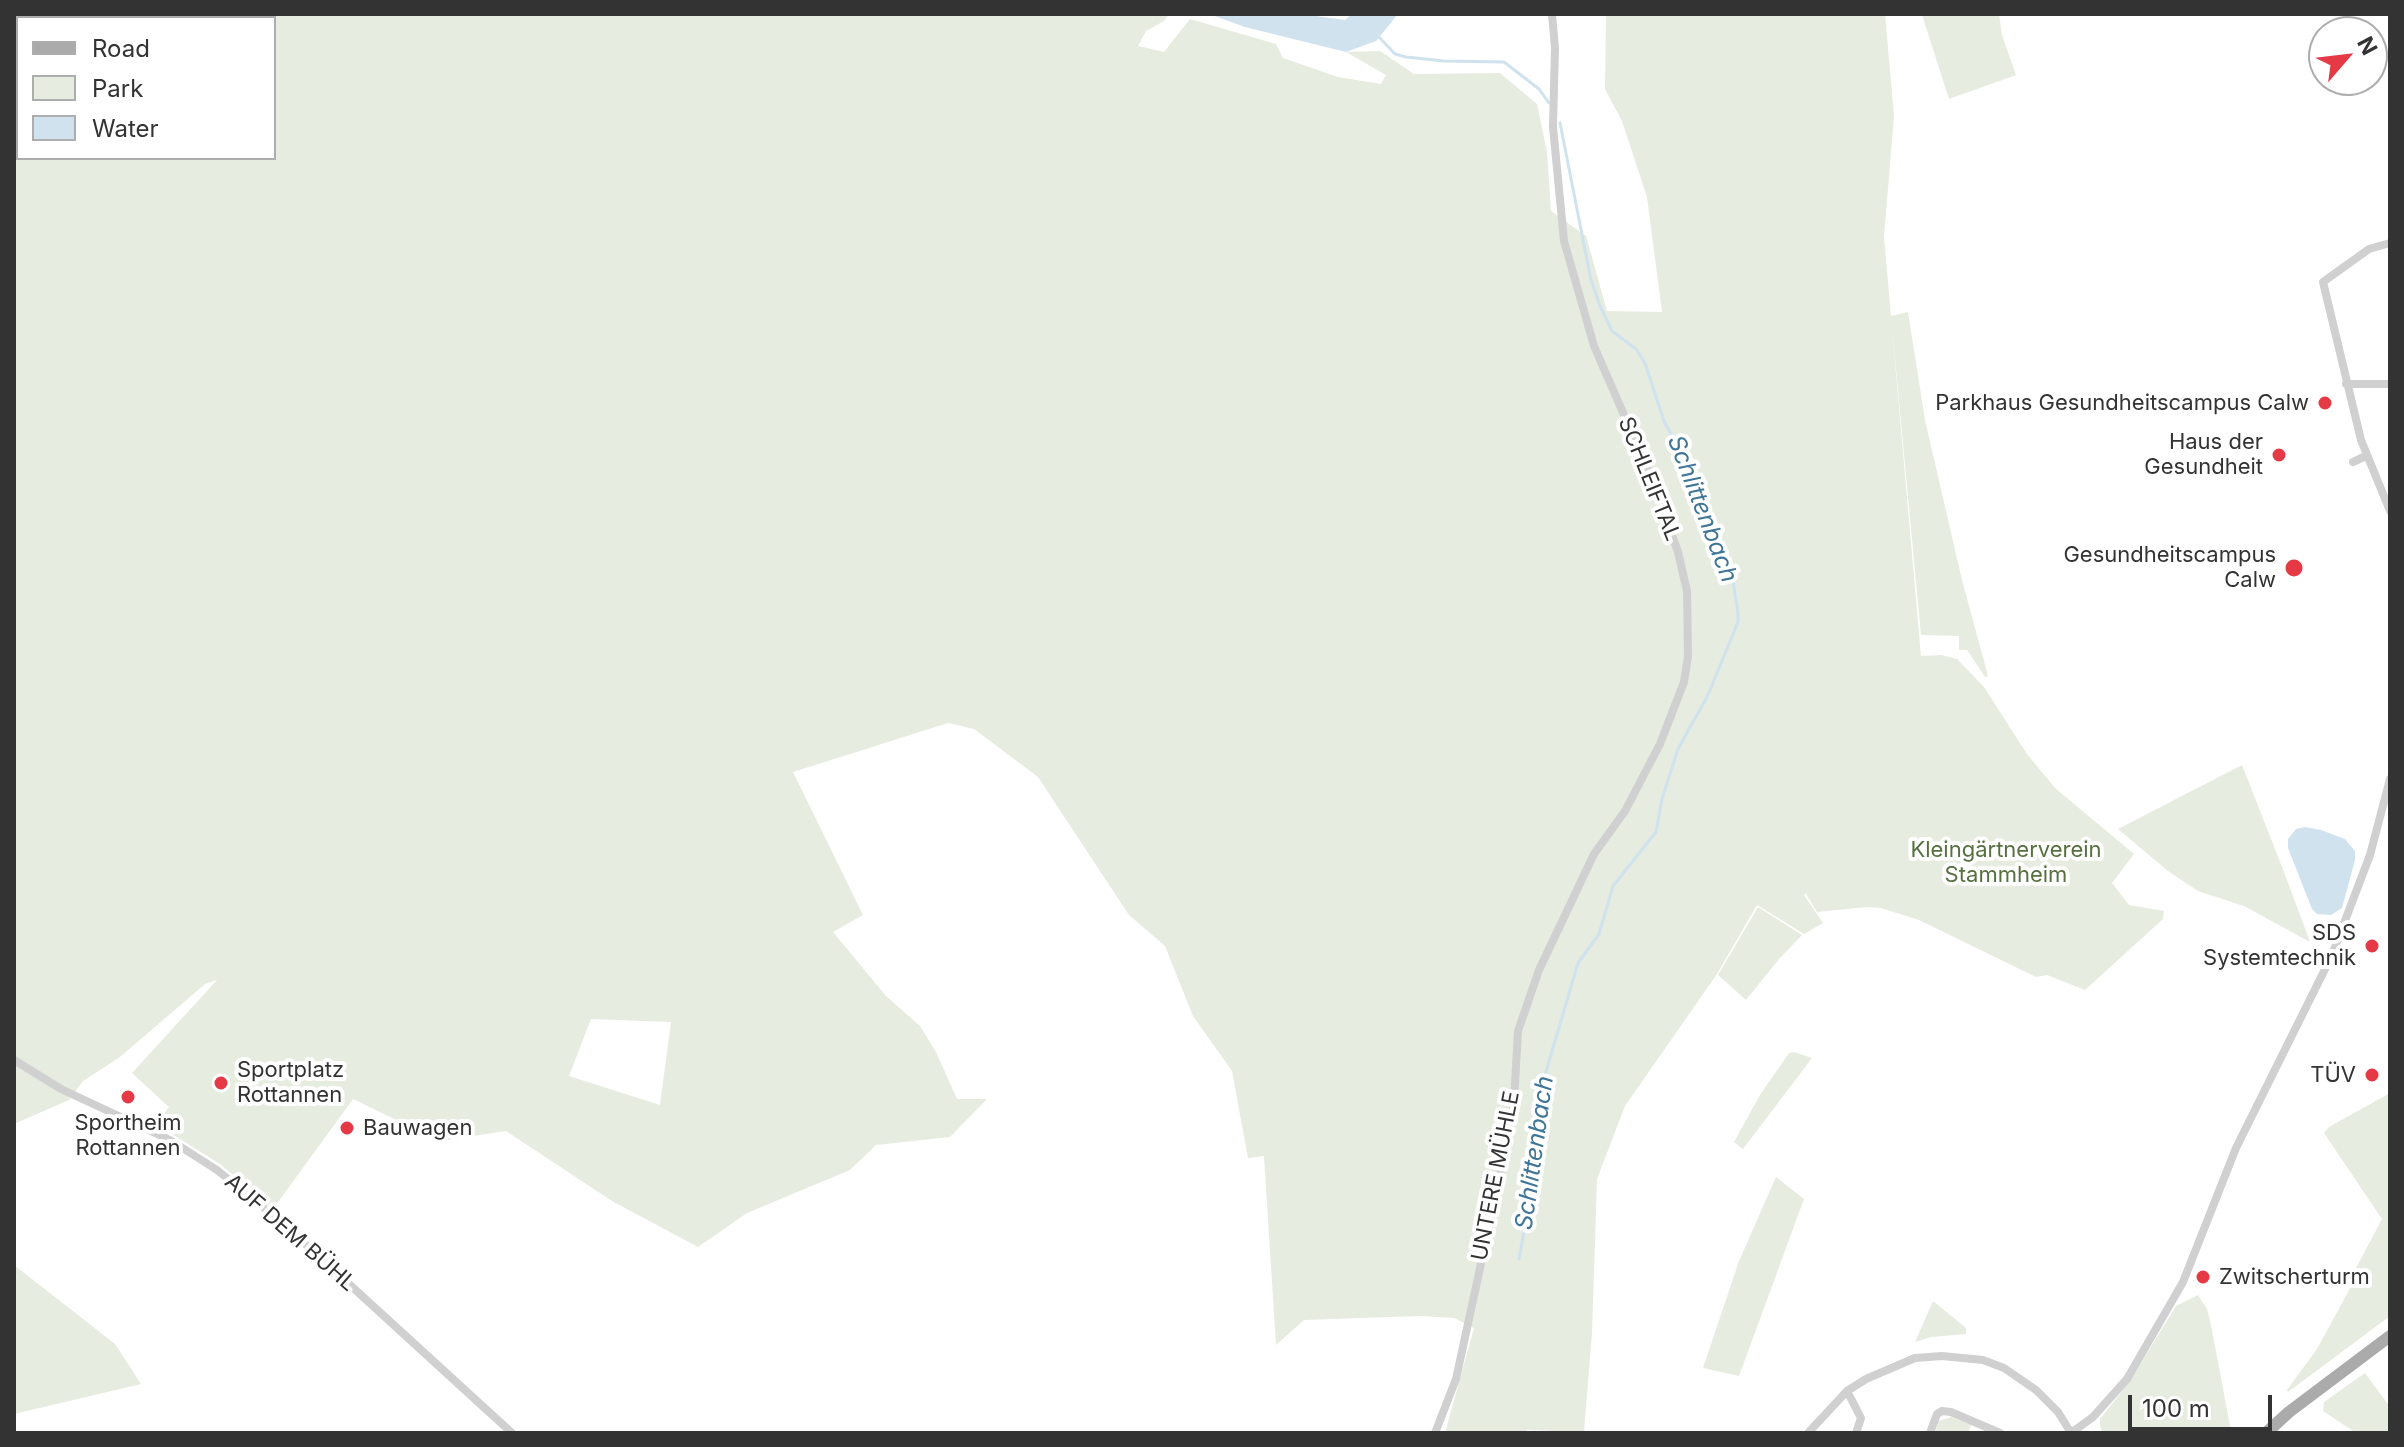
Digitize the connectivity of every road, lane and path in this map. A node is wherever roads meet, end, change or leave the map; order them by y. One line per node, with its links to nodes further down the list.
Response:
1 (1552, 14): 9 (street, SCHLEIFTAL)
2 (2390, 243): 3 (street)
3 (2346, 384): 4 (street); 5 (street)
4 (2390, 384)
5 (2366, 456): 6 (street); 7 (street)
6 (2353, 462)
7 (2390, 511)
8 (2390, 779): 19 (street)
9 (1562, 922): 14 (street, UNTERE MÜHLE)
10 (14, 1060): 13 (street, AUF DEM BÜHL)
11 (2390, 1336): 20 (main road)
12 (1847, 1391): 15 (street); 16 (street); 19 (street)
13 (512, 1433)
14 (1435, 1433)
15 (1808, 1433)
16 (1856, 1433)
17 (1930, 1433): 18 (street)
18 (2000, 1433)
19 (2071, 1433)
20 (2266, 1433)

